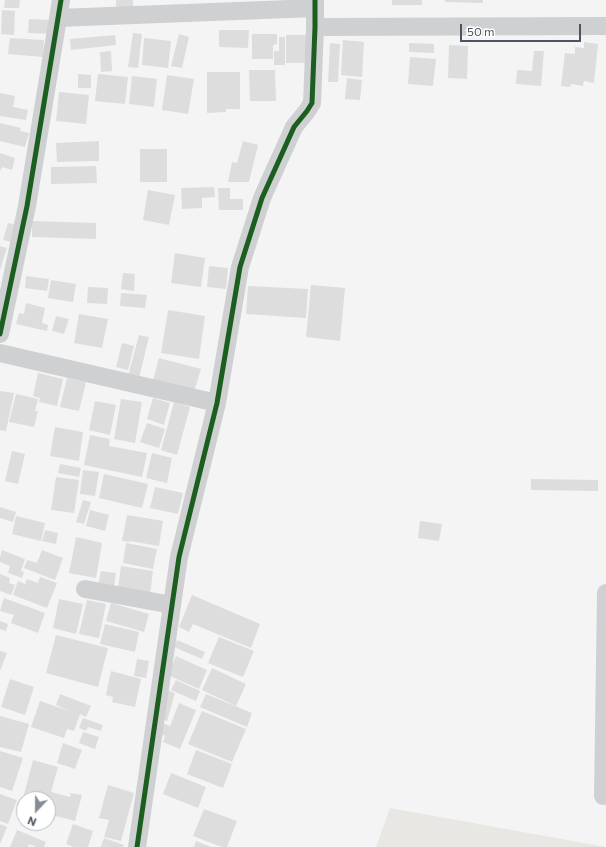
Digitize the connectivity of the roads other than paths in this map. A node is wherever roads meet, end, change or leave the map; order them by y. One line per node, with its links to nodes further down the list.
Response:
1 (61, 0): 3 (street)
2 (315, 4): 3 (street); 5 (street)
3 (58, 18): 6 (street)
4 (606, 26): 5 (street)
5 (315, 27): 8 (street)
6 (0, 334)
7 (0, 353): 8 (street)
8 (217, 403): 11 (street)
9 (85, 589): 11 (street)
10 (606, 593): 12 (street)
11 (172, 605): 13 (street)
12 (603, 796)
13 (136, 847)

